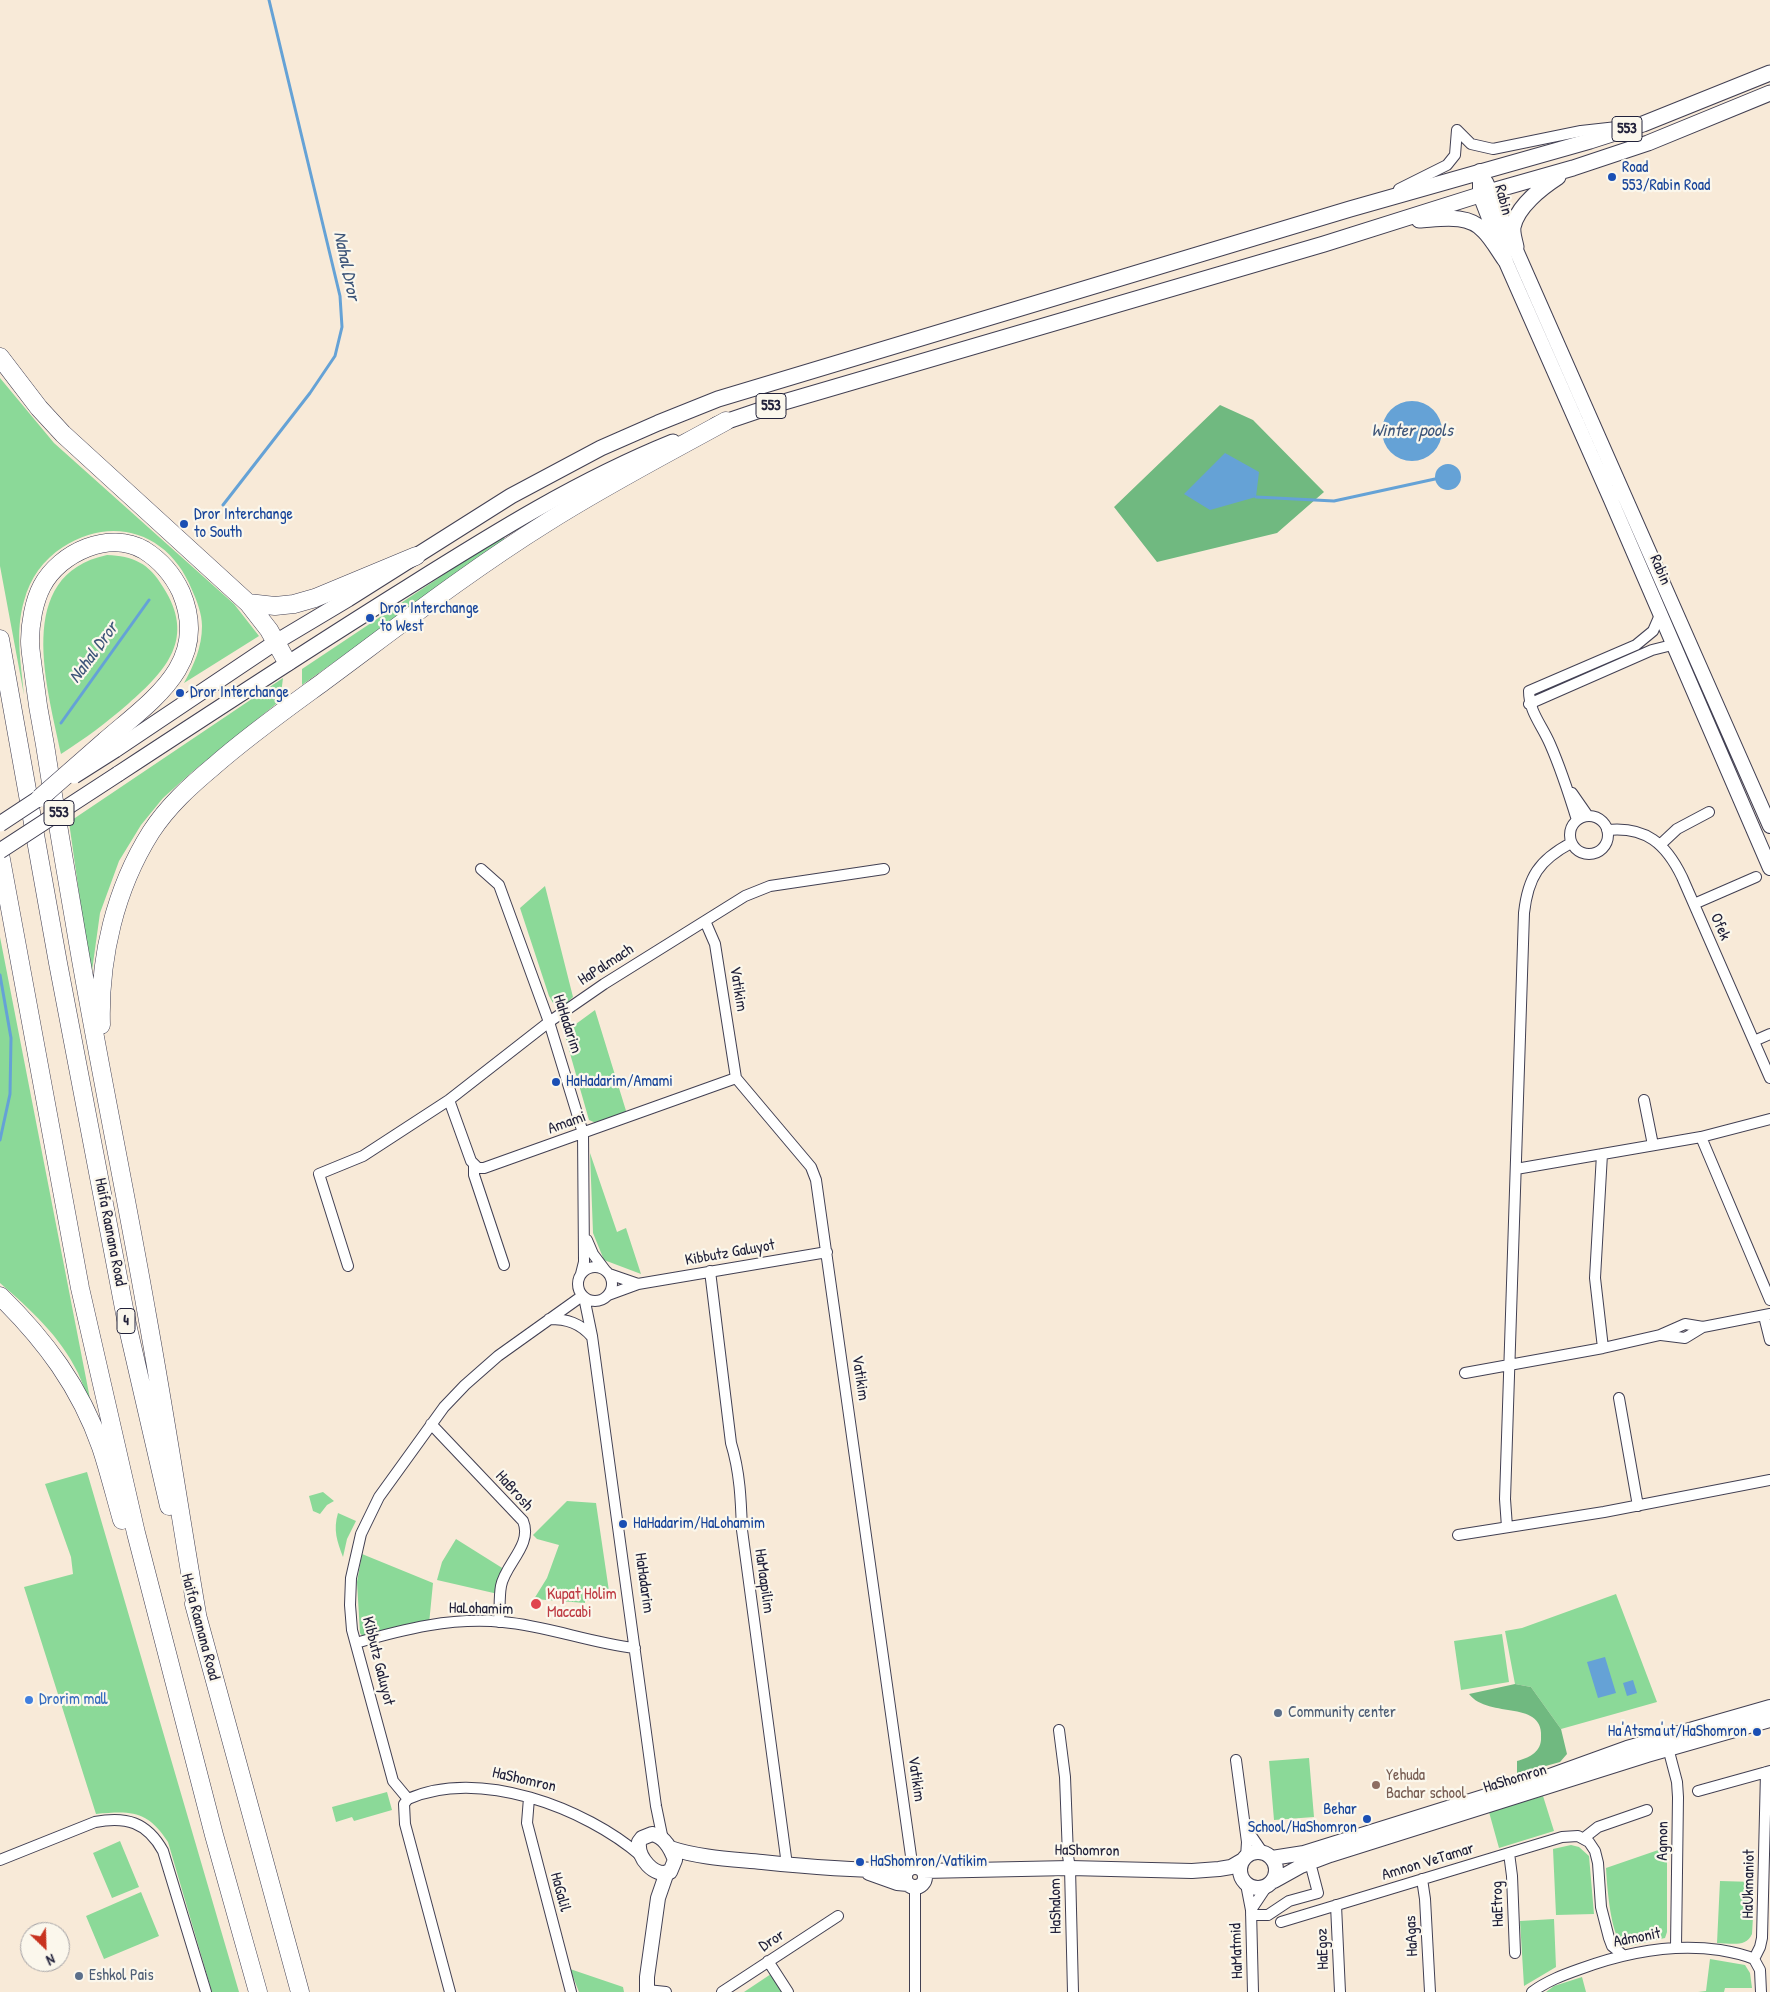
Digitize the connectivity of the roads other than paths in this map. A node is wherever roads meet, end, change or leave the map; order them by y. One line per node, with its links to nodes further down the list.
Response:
1 (1770, 73): 3 (main road, 553)
2 (1770, 93): 4 (main road, 553)
3 (1643, 124): 5 (main road, 553); 7 (street)
4 (1573, 168): 6 (main road, 553); 9 (main road)
5 (1480, 171): 6 (street, Rabin); 7 (main road, 553)
6 (1486, 193): 8 (main road, 553); 9 (street, Rabin); 10 (street, Rabin)
7 (1350, 208): 13 (main road, 553)
8 (1395, 221): 10 (main road); 12 (main road, 553)
9 (1516, 247): 28 (street, Rabin)
10 (1505, 260): 15 (street, Rabin)
11 (0, 357): 14 (highway)
12 (726, 420): 19 (main road, 553); 53 (highway)
13 (416, 556): 14 (highway); 17 (main road, 553)
14 (248, 603): 17 (highway)
15 (1660, 615): 18 (street, Rabin); 20 (street)
16 (0, 639): 79 (highway, Haifa Raanana Road / 4)
17 (276, 642): 19 (highway); 21 (main road, 553)
18 (1672, 645): 20 (street); 33 (street, Rabin)
19 (287, 662): 32 (main road, 553, bridge)
20 (1534, 702): 22 (street)
21 (110, 745): 23 (highway, bridge); 53 (highway)
22 (1567, 786): 25 (street); 26 (street)
23 (40, 798): 27 (main road, 553, bridge)
24 (1709, 812): 31 (street)
25 (1588, 816): 26 (street); 29 (street)
26 (1577, 820): 30 (street)
27 (0, 824)
28 (1770, 826)
29 (1607, 830): 30 (street); 31 (street, Ofek)
30 (1571, 843): 52 (street)
31 (1661, 844): 37 (street, Ofek)
32 (0, 852): 96 (highway)
33 (1770, 868)
34 (481, 869): 39 (street, HaHadarim)
35 (884, 869): 38 (street, HaPalmach)
36 (1756, 877): 37 (street)
37 (1694, 904): 41 (street, Ofek)
38 (705, 920): 39 (street, HaPalmach); 42 (street, Vatikim)
39 (549, 1022): 44 (street, HaPalmach); 47 (street, HaHadarim)
40 (1770, 1034): 41 (street)
41 (1754, 1041): 43 (street, Ofek)
42 (736, 1078): 47 (street, Amami); 55 (street, Vatikim)
43 (1770, 1078)
44 (449, 1100): 51 (street); 57 (street, HaPalmach)
45 (1644, 1100): 49 (street)
46 (1770, 1118): 48 (street)
47 (582, 1133): 51 (street, Amami); 54 (street, HaHadarim)
48 (1701, 1137): 49 (street); 65 (street)
49 (1653, 1145): 50 (street)
50 (1602, 1154): 52 (street); 70 (street)
51 (474, 1165): 56 (street)
52 (1516, 1169): 71 (street)
53 (127, 1208): 79 (highway)
54 (584, 1232): 59 (street, HaHadarim); 60 (street, HaHadarim)
55 (827, 1252): 58 (street, Kibbutz Galuyot); 110 (street, Vatikim)
56 (504, 1265)
57 (348, 1266)
58 (710, 1271): 61 (street, Kibbutz Galuyot); 105 (street, HaMaapilim)
59 (607, 1272): 60 (street); 61 (street, Kibbutz Galuyot); 64 (street)
60 (581, 1274): 63 (street)
61 (638, 1284): 64 (street, Kibbutz Galuyot)
62 (0, 1296): 96 (highway)
63 (583, 1297): 64 (street); 67 (street, Kibbutz Galuyot); 68 (street, HaHadarim)
64 (604, 1298): 68 (street, HaHadarim)
65 (1770, 1300)
66 (1767, 1315): 69 (street); 70 (street)
67 (549, 1320): 68 (street); 74 (street, Kibbutz Galuyot)
68 (592, 1337): 82 (street, HaHadarim)
69 (1770, 1340)
70 (1603, 1348): 71 (street)
71 (1510, 1365): 72 (street); 77 (street)
72 (1466, 1373)
73 (1619, 1398): 76 (street)
74 (431, 1424): 80 (street, HaBrosh); 81 (street, Kibbutz Galuyot)
75 (1770, 1480): 76 (street)
76 (1638, 1506): 77 (street)
77 (1507, 1528): 78 (street)
78 (1458, 1535)
79 (197, 1614): 129 (highway, Haifa Raanana Road / 4)
80 (500, 1622): 81 (street, HaLohamim); 82 (street, HaLohamim)
81 (356, 1644): 91 (street, Kibbutz Galuyot)
82 (635, 1648): 92 (street, HaHadarim)
83 (1770, 1707): 86 (street, HaShomron)
84 (1770, 1720): 86 (street, HaShomron)
85 (1059, 1730): 106 (street, HaShalom)
86 (1666, 1743): 101 (street, HaShomron); 113 (street, HaShomron); 120 (street, Agmon)
87 (1236, 1760): 94 (street)
88 (1768, 1771): 89 (street, HaUkmaniot); 123 (street, HaUkmaniot)
89 (1698, 1792)
90 (529, 1798): 91 (street, HaShomron); 95 (street, HaShomron); 131 (street, HaGalil)
91 (408, 1799): 130 (street)
92 (656, 1806): 97 (street, HaHadarim); 99 (street, HaHadarim)
93 (1647, 1810): 98 (street)
94 (1244, 1824): 101 (street); 102 (street)
95 (599, 1827): 97 (street, HaShomron); 104 (street, HaShomron)
96 (214, 1835): 128 (highway)
97 (644, 1836): 99 (street, HaShomron); 104 (street)
98 (1584, 1838): 100 (street, Amnon VeTamar); 119 (street)
99 (669, 1850): 105 (street, HaShomron); 109 (street)
100 (1509, 1853): 111 (street, Amnon VeTamar); 121 (street, HaEtrog)
101 (1268, 1855): 102 (street); 113 (street)
102 (1244, 1859): 107 (street, HaShomron); 112 (street)
103 (0, 1860): 127 (street)
104 (647, 1863): 109 (street); 114 (street)
105 (787, 1865): 110 (street, HaShomron)
106 (1070, 1868): 107 (street, HaShomron); 110 (street, HaShomron); 136 (street, HaShalom)
107 (1219, 1870): 112 (street, HaShomron)
108 (1312, 1870): 116 (street)
109 (667, 1872): 114 (street)
110 (916, 1876): 135 (street, Vatikim)
111 (1422, 1879): 115 (street, Amnon VeTamar); 139 (street, HaAgas)
112 (1244, 1880): 113 (street); 116 (street, HaMatmid)
113 (1270, 1883): 116 (street, HaMatmid)
114 (658, 1898): 126 (street)
115 (1336, 1905): 118 (street, Amnon VeTamar); 138 (street, HaEgoz)
116 (1251, 1912): 137 (street, HaMatmid)
117 (838, 1916): 124 (street, Dror)
118 (1281, 1922)
119 (1609, 1938): 122 (street); 125 (street)
120 (1676, 1946): 122 (street, Admonit); 123 (street, Admonit)
121 (1515, 1953)
122 (1623, 1955): 125 (street, Admonit)
123 (1754, 1959): 141 (street)
124 (768, 1961): 133 (street, Dror); 134 (street)
125 (1599, 1962): 140 (street, Admonit)
126 (647, 1991): 132 (street)
127 (206, 1992)
128 (258, 1992)
129 (300, 1992)
130 (450, 1992)
131 (571, 1992)
132 (666, 1992)
133 (722, 1992)
134 (788, 1992)
135 (915, 1992)
136 (1073, 1992)
137 (1254, 1992)
138 (1340, 1992)
139 (1430, 1992)
140 (1532, 1992)
141 (1761, 1992)

